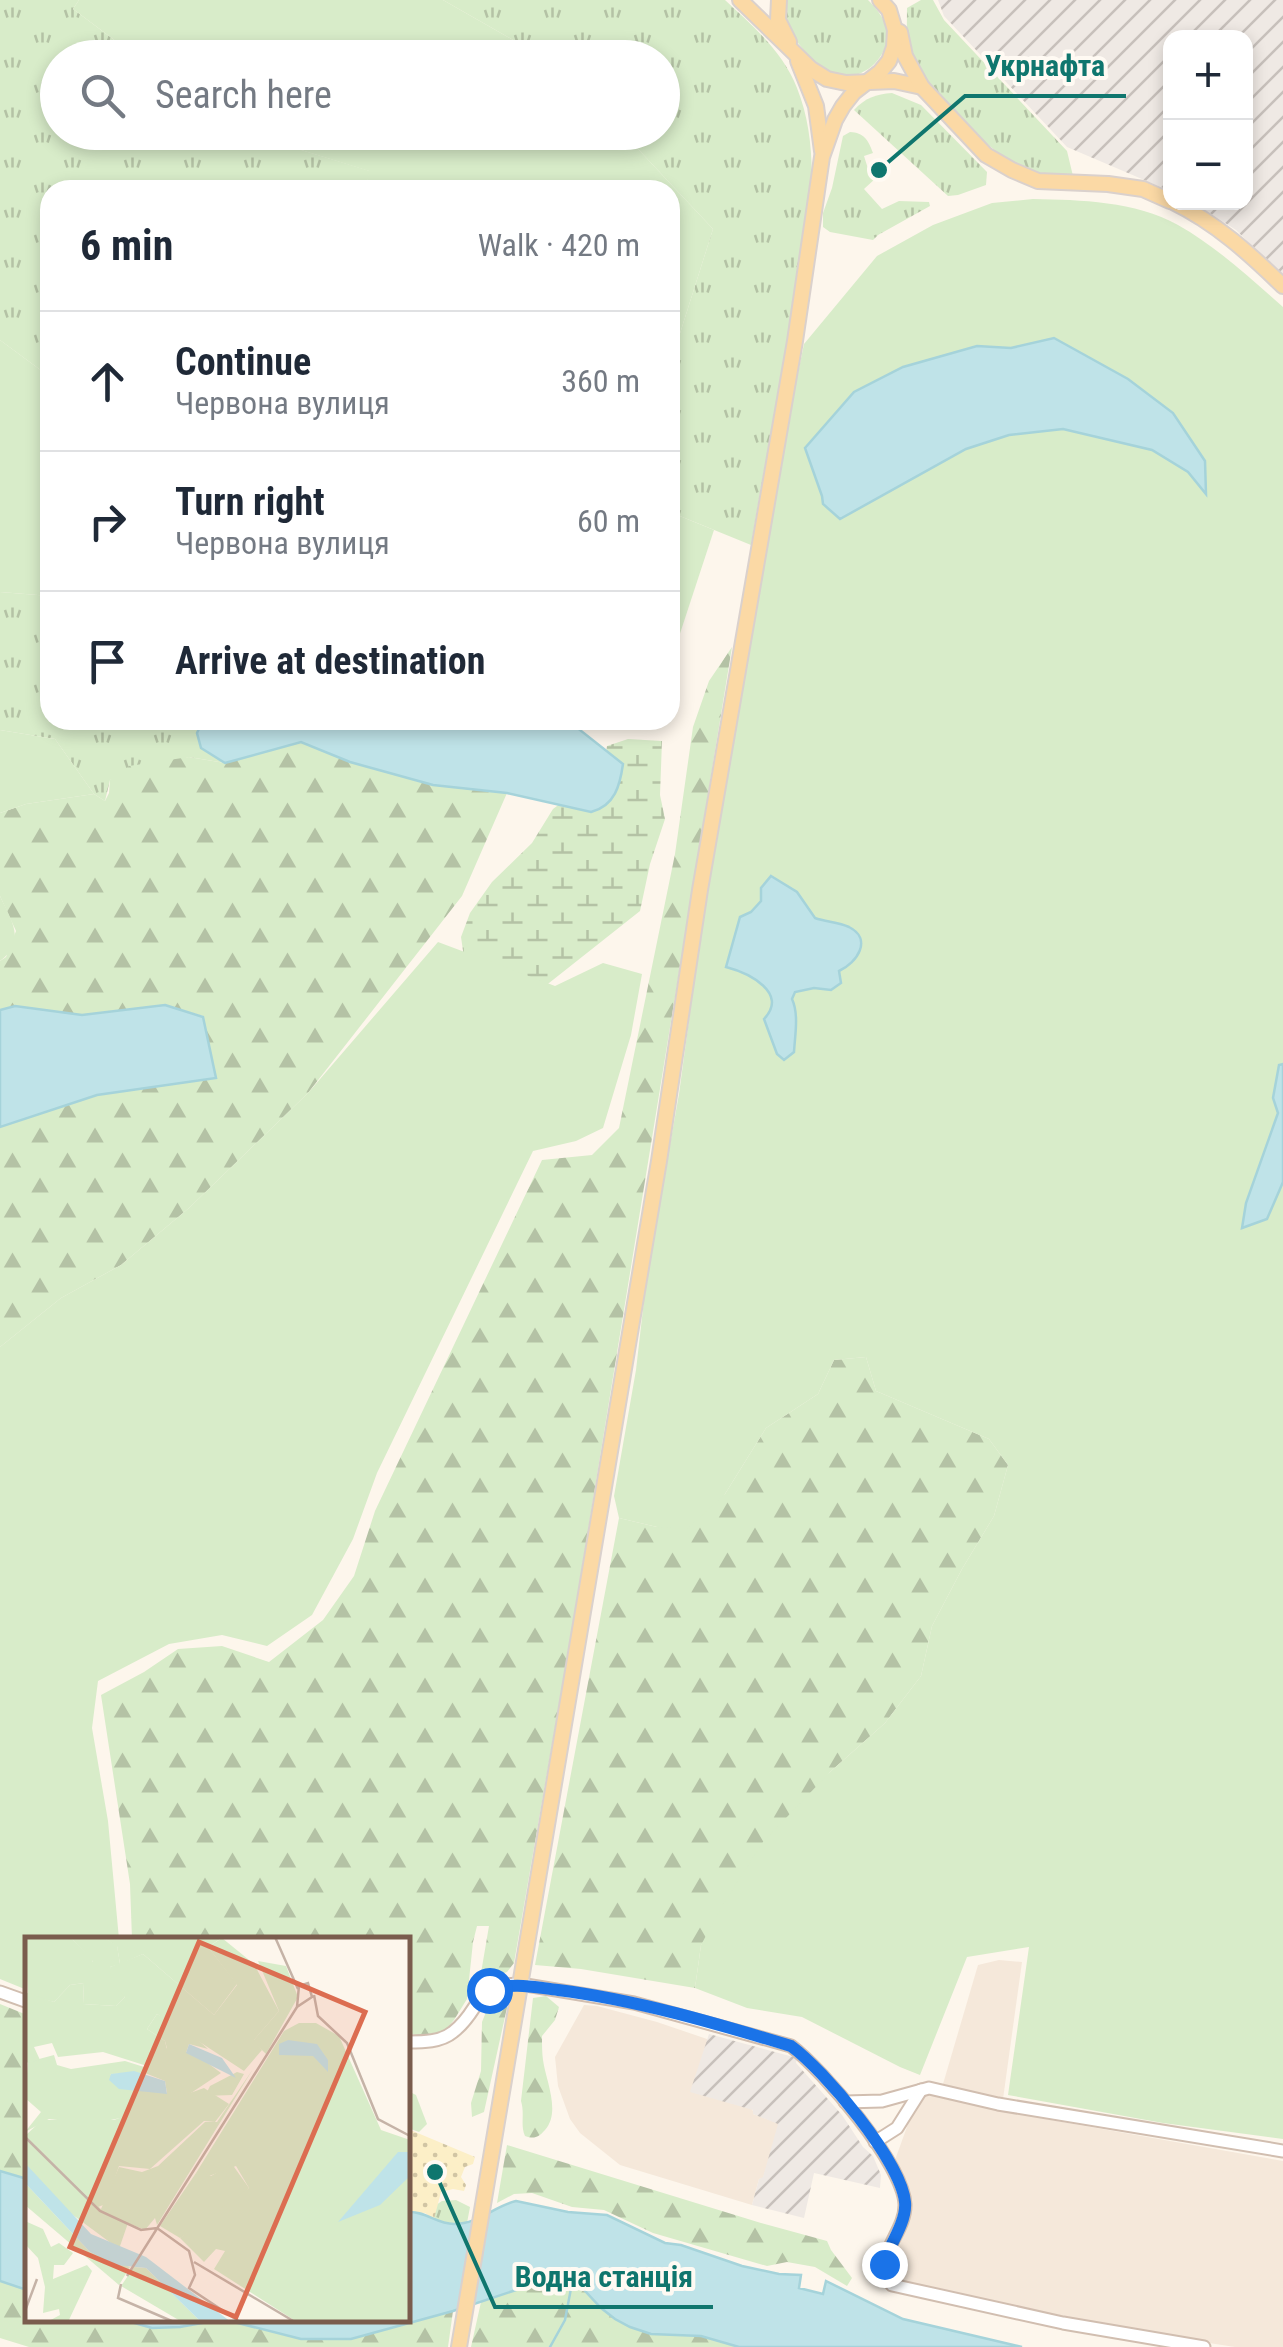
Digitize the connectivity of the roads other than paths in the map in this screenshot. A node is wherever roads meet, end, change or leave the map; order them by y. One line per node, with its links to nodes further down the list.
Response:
1 (740, 0): 4 (main road)
2 (779, 0): 4 (main road)
3 (887, 6): 5 (main road); 6 (main road)
4 (793, 51): 5 (main road); 7 (main road)
5 (868, 81): 6 (main road); 7 (main road)
6 (922, 87): 8 (main road)
7 (822, 157): 11 (main road)
8 (1163, 198)
9 (1187, 210): 10 (main road)
10 (1283, 286)
11 (520, 1984): 14 (street); 17 (street); 21 (main road)
12 (0, 1992): 13 (street)
13 (25, 2001)
14 (410, 2042)
15 (921, 2090): 16 (street); 18 (street); 20 (street)
16 (882, 2101): 17 (street); 18 (street)
17 (845, 2102): 19 (street)
18 (896, 2128): 19 (street)
19 (875, 2142): 22 (street)
20 (1283, 2151)
21 (459, 2347)
22 (1204, 2347)

